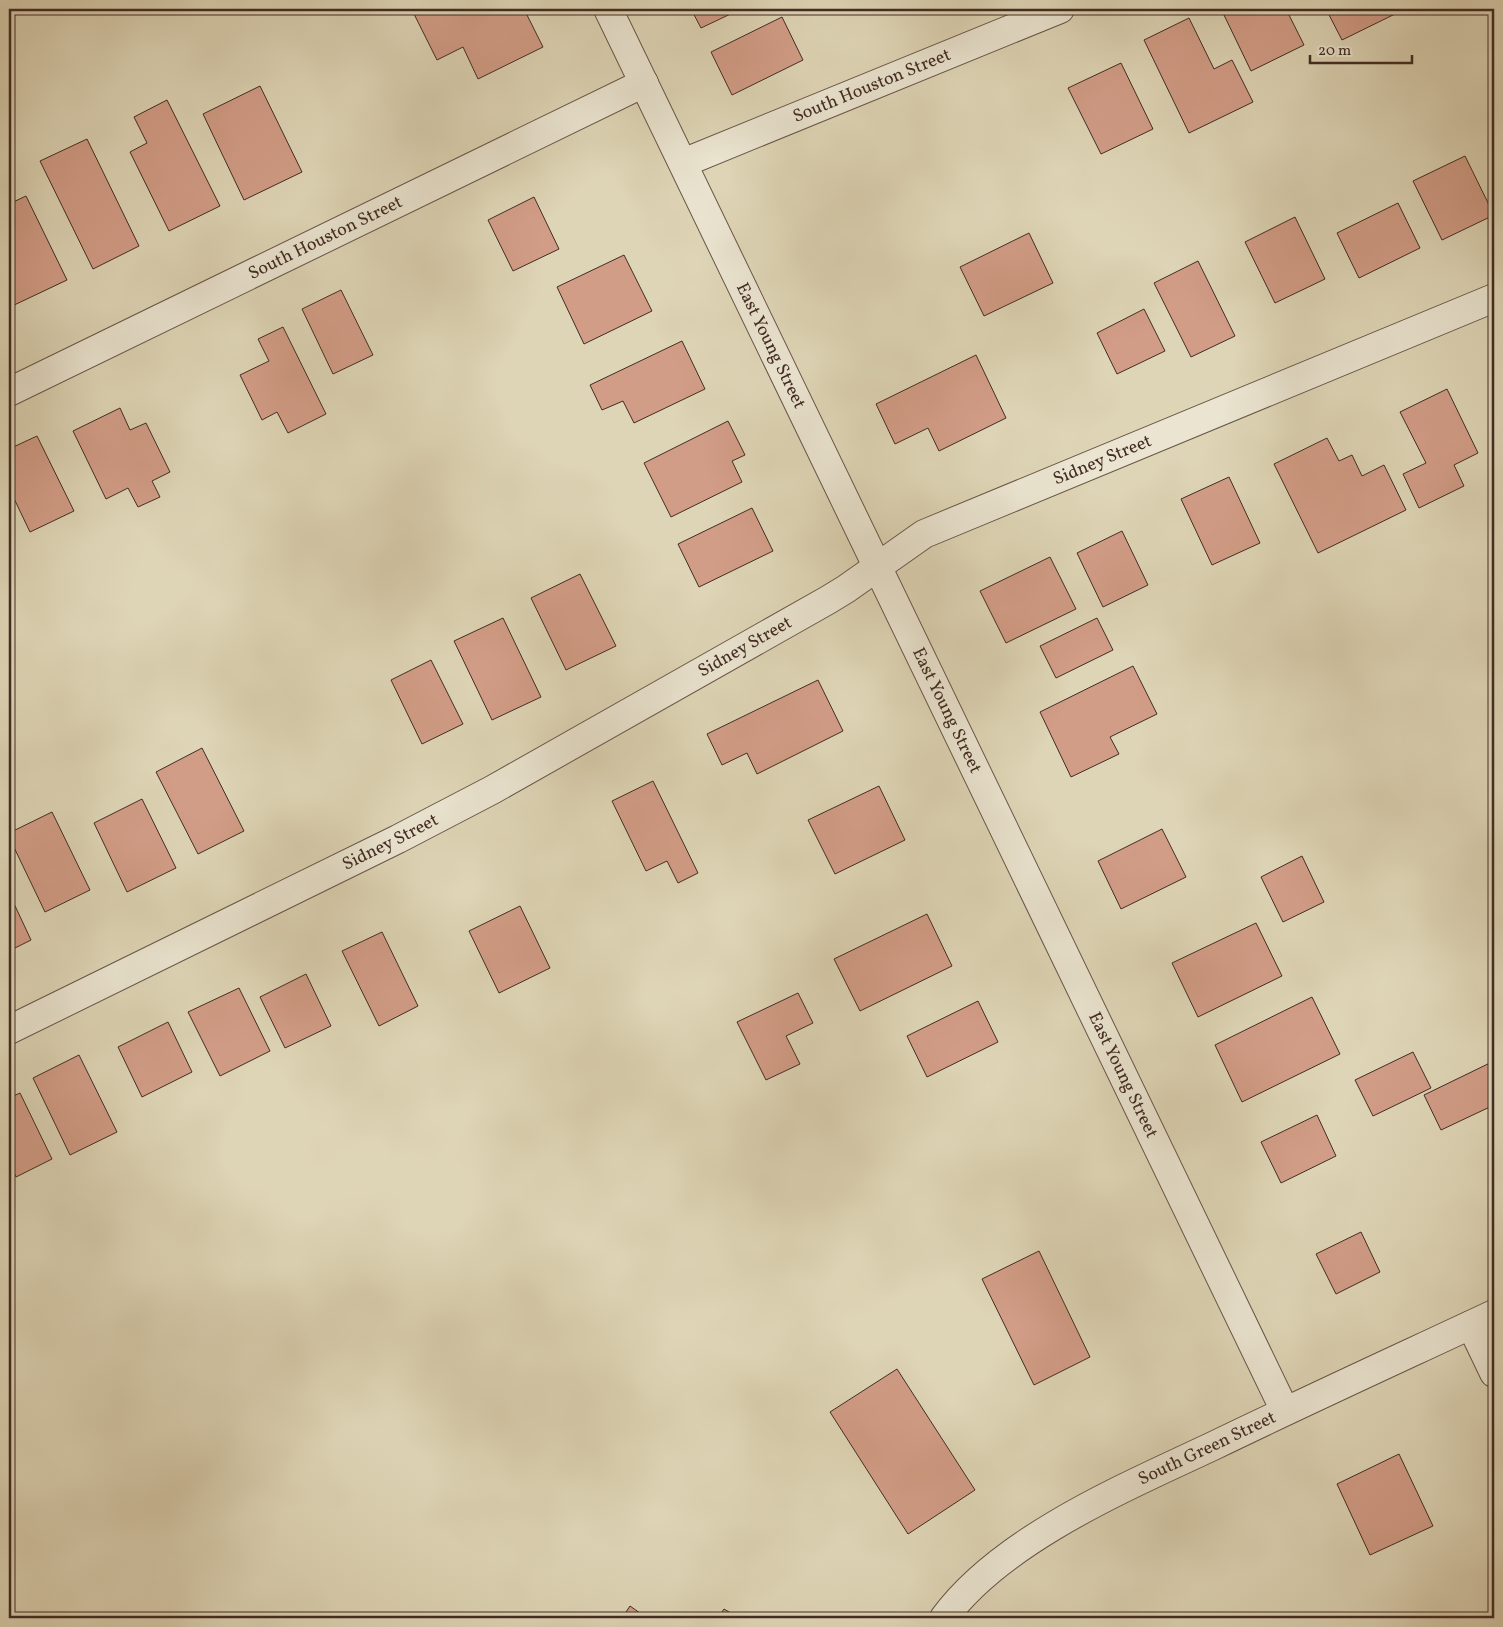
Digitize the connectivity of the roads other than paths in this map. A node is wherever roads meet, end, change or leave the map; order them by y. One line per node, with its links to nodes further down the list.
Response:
1 (608, 9): 3 (street, East Young Street)
2 (1060, 9): 4 (street, South Houston Street)
3 (644, 83): 4 (street, East Young Street); 6 (street, South Houston Street)
4 (683, 163): 7 (street, East Young Street)
5 (1494, 298): 7 (street, Sidney Street)
6 (9, 392)
7 (876, 567): 8 (street, Sidney Street); 11 (street, East Young Street)
8 (9, 1030)
9 (1483, 1320): 10 (street); 11 (street, South Green Street)
10 (1494, 1373)
11 (1285, 1411): 12 (street, South Green Street)
12 (944, 1618)

